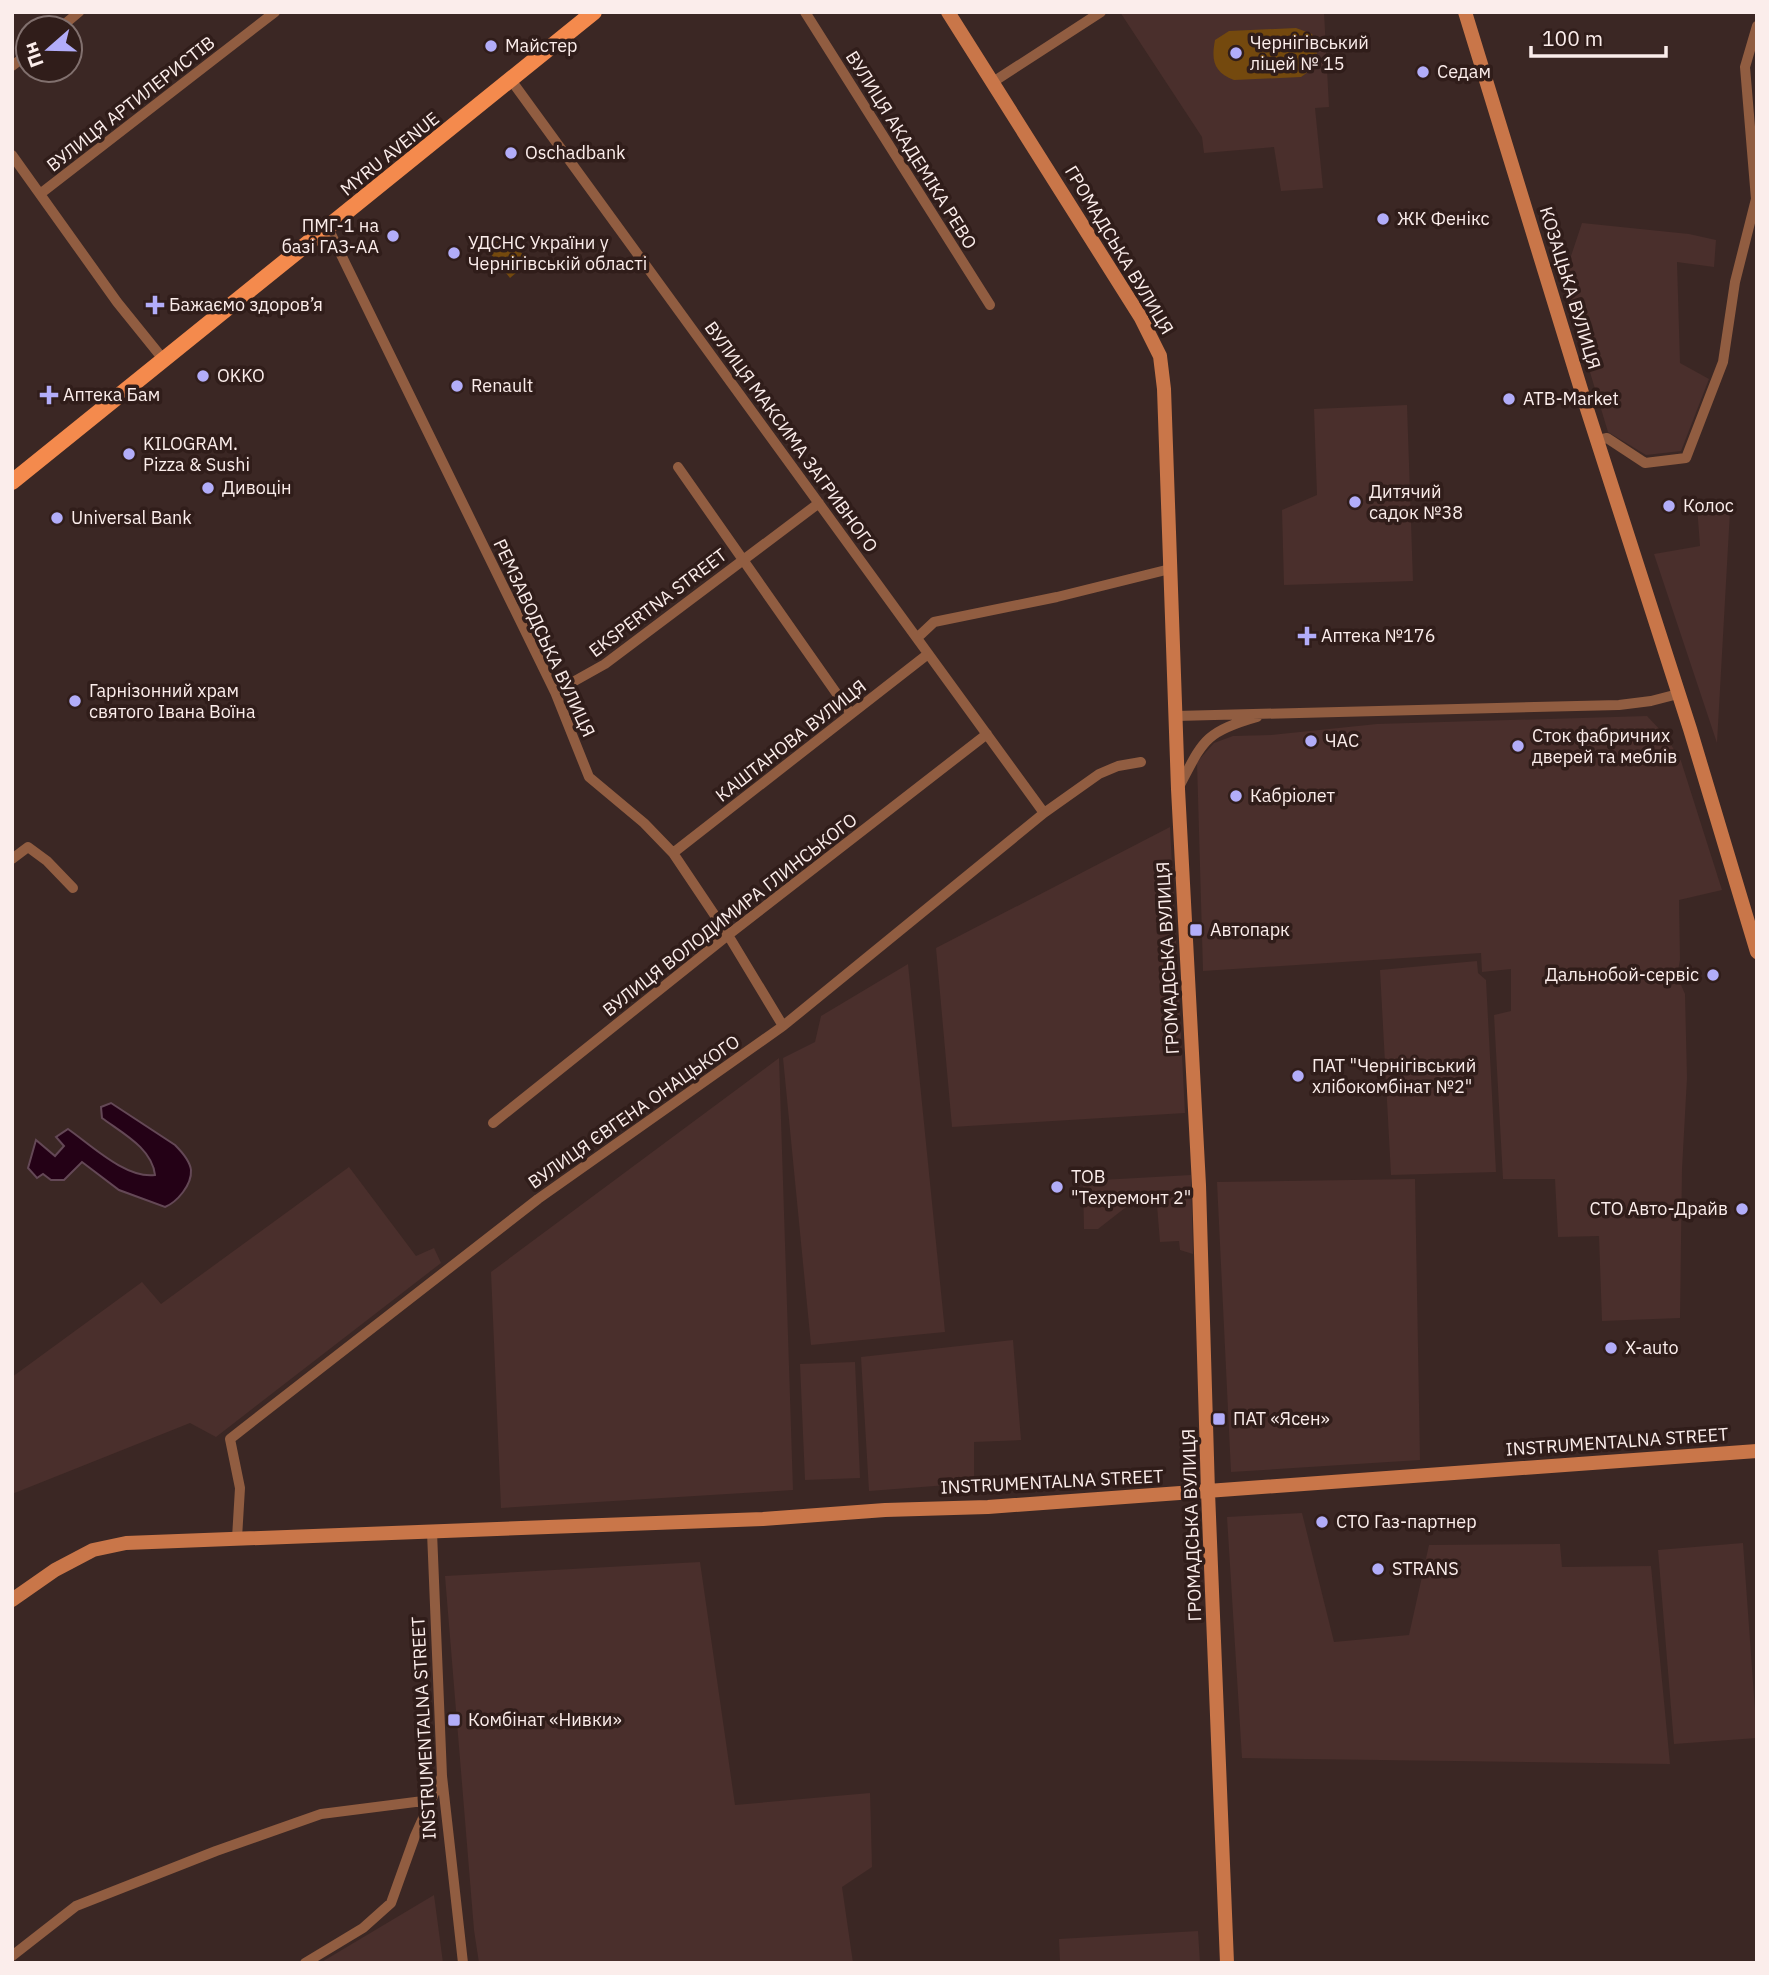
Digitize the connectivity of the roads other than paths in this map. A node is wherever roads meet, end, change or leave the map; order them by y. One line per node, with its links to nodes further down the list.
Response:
1 (275, 12): 11 (street, ВУЛИЦЯ АРТИЛЕРИСТІВ)
2 (594, 12): 8 (main road, MYRU AVENUE)
3 (805, 12): 13 (street, ВУЛИЦЯ АКАДЕМІКА РЕВО)
4 (948, 12): 9 (street, ГРОМАДСЬКА ВУЛИЦЯ)
5 (1101, 12): 9 (street)
6 (1465, 12): 15 (street, КОЗАЦЬКА ВУЛИЦЯ)
7 (1757, 26): 15 (street)
8 (511, 80): 12 (main road, MYRU AVENUE); 18 (street, ВУЛИЦЯ МАКСИМА ЗАГРИВНОГО)
9 (993, 82): 20 (street, ГРОМАДСЬКА ВУЛИЦЯ)
10 (12, 155): 11 (street)
11 (40, 194): 14 (street)
12 (328, 228): 14 (main road, MYRU AVENUE); 23 (street, РЕМЗАВОДСЬКА ВУЛИЦЯ)
13 (990, 305)
14 (163, 359): 17 (main road, MYRU AVENUE)
15 (1598, 440): 24 (street, КОЗАЦЬКА ВУЛИЦЯ)
16 (678, 467): 19 (street, EKSPERTNA STREET)
17 (12, 482)
18 (819, 503): 19 (street, EKSPERTNA STREET); 21 (street, ВУЛИЦЯ МАКСИМА ЗАГРИВНОГО)
19 (743, 559): 23 (street, EKSPERTNA STREET); 26 (street, EKSPERTNA STREET)
20 (1170, 569): 21 (street); 27 (street, ГРОМАДСЬКА ВУЛИЦЯ)
21 (917, 638): 22 (street, ВУЛИЦЯ МАКСИМА ЗАГРИВНОГО)
22 (928, 654): 26 (street, КАШТАНОВА ВУЛИЦЯ); 28 (street, ВУЛИЦЯ МАКСИМА ЗАГРИВНОГО)
23 (555, 692): 32 (street, РЕМЗАВОДСЬКА ВУЛИЦЯ)
24 (1678, 694): 25 (street); 36 (street, КОЗАЦЬКА ВУЛИЦЯ)
25 (1271, 713): 27 (street); 30 (street)
26 (851, 714): 32 (street, КАШТАНОВА ВУЛИЦЯ)
27 (1176, 716): 30 (street, ГРОМАДСЬКА ВУЛИЦЯ)
28 (987, 734): 31 (street, ВУЛИЦЯ МАКСИМА ЗАГРИВНОГО); 35 (street, ВУЛИЦЯ ВОЛОДИМИРА ГЛИНСЬКОГО)
29 (1141, 762): 31 (street, ВУЛИЦЯ ЄВГЕНА ОНАЦЬКОГО)
30 (1178, 789): 40 (street, ГРОМАДСЬКА ВУЛИЦЯ)
31 (1044, 813): 37 (street, ВУЛИЦЯ ЄВГЕНА ОНАЦЬКОГО)
32 (673, 853): 35 (street, РЕМЗАВОДСЬКА ВУЛИЦЯ)
33 (12, 859): 34 (street)
34 (73, 888)
35 (728, 935): 37 (street, РЕМЗАВОДСЬКА ВУЛИЦЯ); 38 (street, ВУЛИЦЯ ВОЛОДИМИРА ГЛИНСЬКОГО)
36 (1757, 952)
37 (783, 1026): 42 (street, ВУЛИЦЯ ЄВГЕНА ОНАЦЬКОГО)
38 (493, 1123)
39 (1757, 1451): 40 (street, INSTRUMENTALNA STREET)
40 (1208, 1492): 41 (street, INSTRUMENTALNA STREET); 49 (street, ГРОМАДСЬКА ВУЛИЦЯ)
41 (432, 1532): 42 (street, INSTRUMENTALNA STREET); 44 (street, INSTRUMENTALNA STREET)
42 (237, 1538): 43 (street, INSTRUMENTALNA STREET)
43 (12, 1600)
44 (442, 1776): 45 (street); 48 (street, INSTRUMENTALNA STREET)
45 (431, 1800): 46 (street); 47 (street)
46 (12, 1956)
47 (304, 1963)
48 (463, 1963)
49 (1227, 1963)

